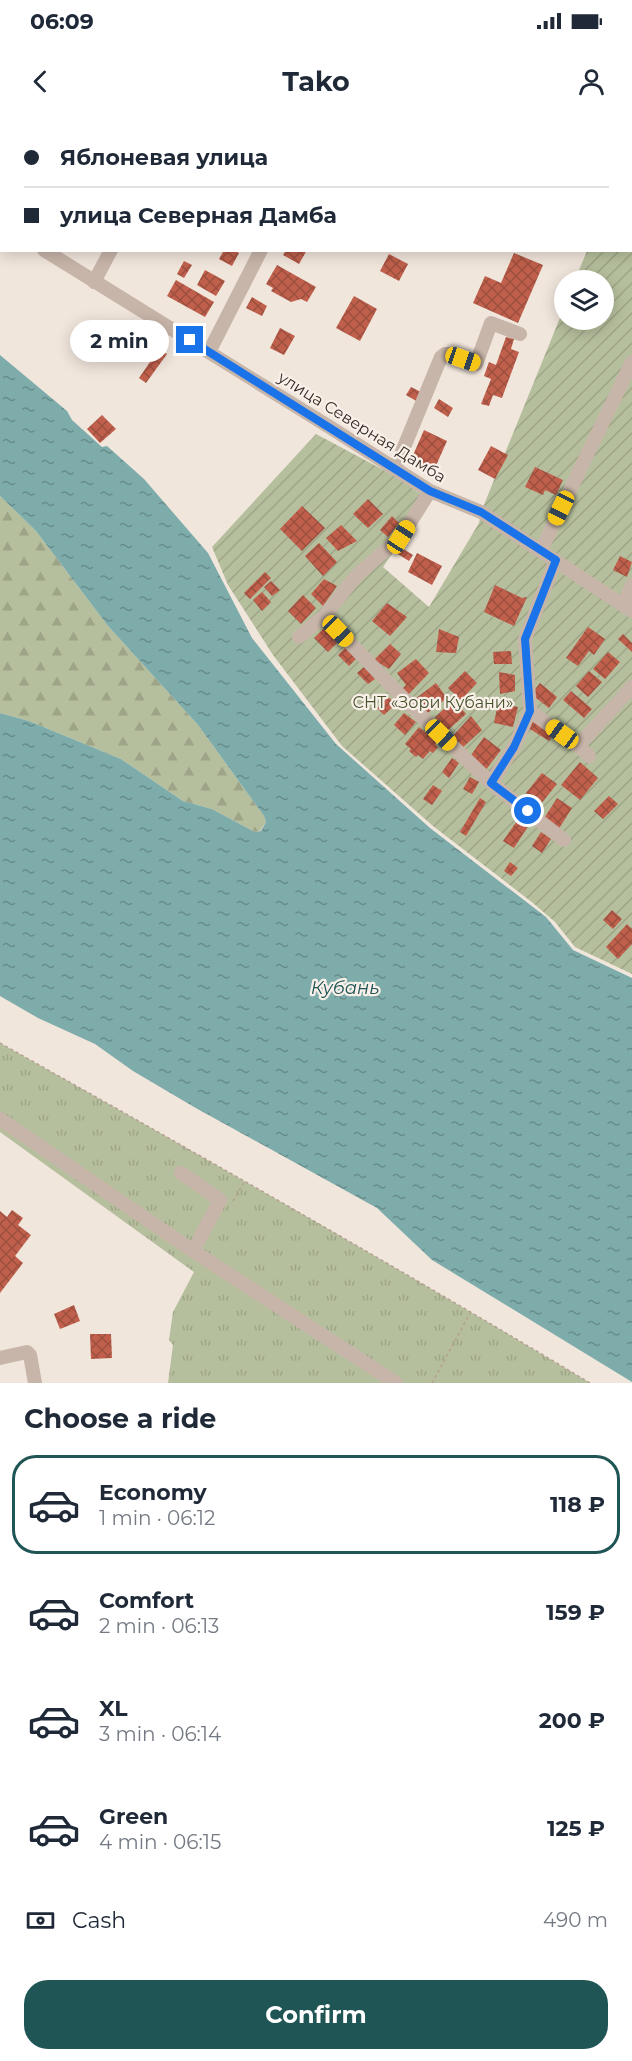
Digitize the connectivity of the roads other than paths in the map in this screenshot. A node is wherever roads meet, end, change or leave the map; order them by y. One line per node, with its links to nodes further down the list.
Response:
1 (47, 252): 5 (street, улица Северная Дамба)
2 (63, 252): 5 (street)
3 (110, 252): 5 (street)
4 (260, 252): 7 (street)
5 (94, 282): 7 (street, улица Северная Дамба)
6 (520, 334): 9 (street)
7 (208, 352): 9 (street, улица Северная Дамба)
8 (632, 362): 11 (street)
9 (395, 469): 10 (street, улица Северная Дамба)
10 (430, 491): 11 (street, улица Северная Дамба); 15 (street)
11 (541, 550): 12 (street, улица Северная Дамба)
12 (556, 560): 14 (street, улица Северная Дамба); 18 (street)
13 (632, 585): 14 (street)
14 (627, 608)
15 (324, 616): 16 (street); 21 (street)
16 (299, 637)
17 (632, 687): 19 (street)
18 (530, 711): 19 (street); 21 (street)
19 (578, 746): 20 (street)
20 (589, 756)
21 (491, 783): 22 (street)
22 (564, 840)
23 (0, 1119): 25 (street)
24 (182, 1173): 25 (street)
25 (193, 1251): 28 (street)
26 (0, 1358): 27 (street)
27 (34, 1383)
28 (396, 1383)

